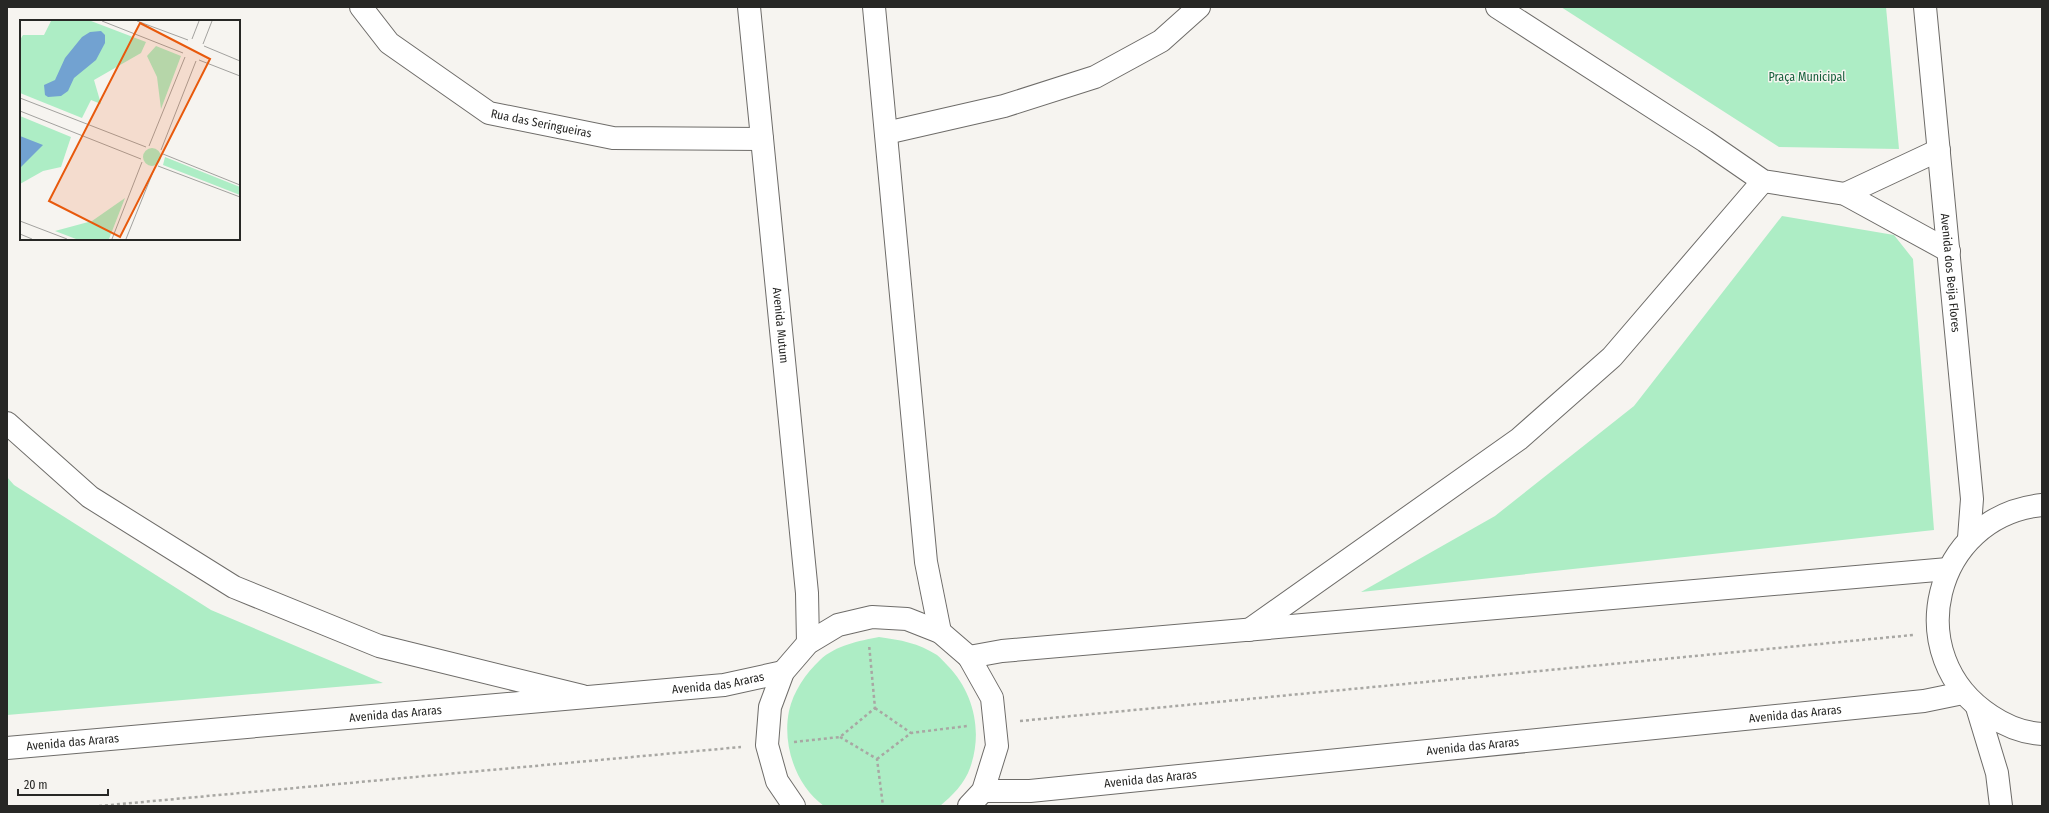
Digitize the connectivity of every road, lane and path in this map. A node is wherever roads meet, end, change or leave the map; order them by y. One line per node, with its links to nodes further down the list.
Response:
1 (361, 7): 8 (street, Rua das Seringueiras)
2 (749, 7): 8 (street, Avenida Mutum)
3 (874, 7): 7 (street)
4 (1199, 7): 7 (street)
5 (1497, 7): 10 (street)
6 (1925, 7): 9 (street, Avenida dos Beija Flores)
7 (886, 133): 18 (street)
8 (762, 139): 21 (street, Avenida Mutum)
9 (1939, 150): 11 (street); 12 (street, Avenida dos Beija Flores)
10 (1763, 181): 11 (street); 17 (street)
11 (1845, 194): 12 (street)
12 (1949, 251): 15 (street, Avenida dos Beija Flores)
13 (7, 423): 24 (street)
14 (2042, 505): 15 (street)
15 (1969, 538): 16 (street)
16 (1948, 569): 17 (street); 19 (street)
17 (1249, 630): 22 (street)
18 (940, 632): 21 (street); 22 (street)
19 (1938, 633): 25 (street); 27 (path)
20 (869, 639): 26 (path)
21 (808, 644): 23 (street)
22 (970, 657): 27 (street)
23 (783, 672): 24 (street, Avenida das Araras); 31 (street)
24 (589, 698): 32 (street, Avenida das Araras)
25 (1970, 700): 29 (street); 34 (street, Avenida das Araras); 38 (street)
26 (875, 708): 28 (path); 30 (path)
27 (995, 723): 28 (path); 34 (street)
28 (911, 733): 33 (path)
29 (2042, 734)
30 (840, 737): 31 (path); 33 (path)
31 (768, 745): 35 (path); 36 (street)
32 (7, 748)
33 (878, 759): 37 (path)
34 (976, 798)
35 (99, 806)
36 (794, 806)
37 (883, 806)
38 (2001, 806)

